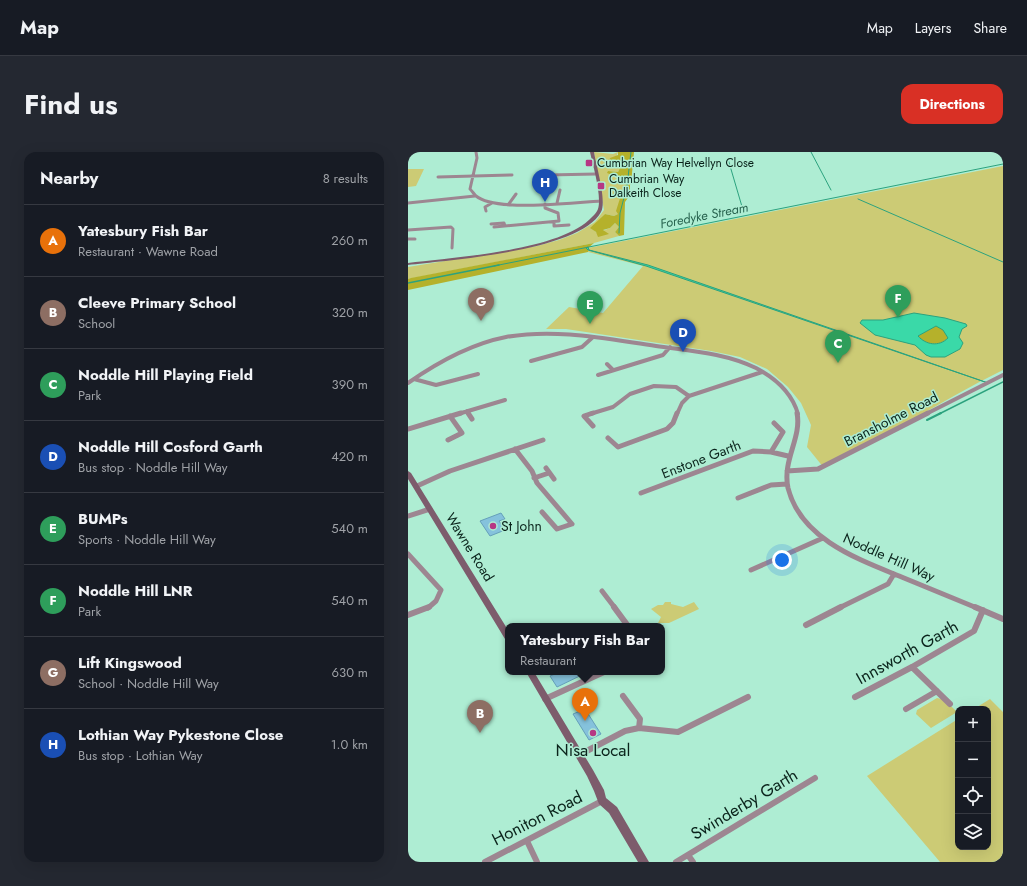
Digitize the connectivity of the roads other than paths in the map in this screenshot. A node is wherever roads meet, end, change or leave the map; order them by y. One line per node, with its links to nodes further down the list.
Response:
1 (476, 152): 6 (street)
2 (592, 152): 3 (street)
3 (596, 174): 5 (street); 11 (street)
4 (512, 175): 6 (street)
5 (547, 175)
6 (473, 176): 7 (street); 10 (street)
7 (438, 177)
8 (560, 190): 14 (street)
9 (516, 194): 16 (street)
10 (475, 196): 12 (street); 13 (street)
11 (600, 201): 14 (street); 27 (street)
12 (492, 202): 16 (street); 17 (street)
13 (408, 203)
14 (557, 203): 15 (street)
15 (545, 204): 16 (street); 18 (street)
16 (508, 205)
17 (486, 211)
18 (554, 222): 20 (street); 21 (street)
19 (491, 224): 21 (street)
20 (569, 225)
21 (505, 226): 22 (street)
22 (494, 227)
23 (408, 230): 26 (street)
24 (415, 239): 25 (street)
25 (408, 240)
26 (452, 248)
27 (408, 265)
28 (594, 337): 29 (street, Noddle Hill Way); 30 (street); 37 (street, Noddle Hill Way)
29 (670, 348): 32 (street); 33 (street, Noddle Hill Way)
30 (531, 362)
31 (607, 364): 32 (street)
32 (613, 370): 35 (street)
33 (762, 372): 39 (street); 52 (street, Noddle Hill Way)
34 (478, 374): 37 (street)
35 (598, 374)
36 (1003, 375): 54 (street, Bransholme Road)
37 (414, 379): 38 (street, Noddle Hill Way)
38 (408, 383)
39 (689, 396): 45 (street); 47 (street)
40 (504, 400): 41 (street)
41 (467, 411): 42 (street); 43 (street)
42 (450, 416): 46 (street); 48 (street)
43 (472, 419)
44 (774, 423): 51 (street)
45 (593, 426)
46 (408, 429)
47 (608, 438)
48 (448, 440)
49 (543, 440): 50 (street)
50 (515, 449): 57 (street); 60 (street)
51 (771, 452): 52 (street, Enstone Garth); 61 (street, Enstone Garth)
52 (788, 456): 54 (street, Noddle Hill Way)
53 (546, 468): 56 (street)
54 (787, 471): 59 (street, Noddle Hill Way)
55 (408, 473): 60 (street, Wawne Road)
56 (549, 473): 57 (street); 58 (street)
57 (534, 478): 64 (street)
58 (554, 479)
59 (787, 484): 62 (street); 66 (street, Noddle Hill Way)
60 (417, 486): 63 (street, Wawne Road)
61 (641, 493)
62 (738, 498)
63 (430, 509): 65 (street); 76 (street, Wawne Road)
64 (542, 512)
65 (408, 516)
66 (823, 538): 68 (street); 69 (street, Noddle Hill Way)
67 (408, 554): 72 (street)
68 (751, 570)
69 (894, 574): 71 (street, Noddle Hill Way); 75 (street)
70 (602, 591): 74 (street)
71 (983, 610): 73 (street, Noddle Hill Way); 77 (street, Innsworth Garth)
72 (408, 616)
73 (1003, 619)
74 (626, 623)
75 (806, 625)
76 (505, 631)
77 (912, 667): 80 (street); 83 (street, Innsworth Garth)
78 (532, 675): 84 (street)
79 (597, 675): 84 (street)
80 (937, 691): 85 (street); 86 (street)
81 (623, 696): 87 (street)
82 (748, 697): 87 (street)
83 (855, 697)
84 (545, 699): 88 (street)
85 (950, 704)
86 (906, 709)
87 (639, 728): 88 (street)
88 (579, 755): 90 (street)
89 (815, 778): 92 (street, Swinderby Garth)
90 (602, 801): 91 (street, Honiton Road); 95 (street)
91 (527, 841): 93 (street, Honiton Road); 94 (street)
92 (690, 859): 96 (street, Swinderby Garth)
93 (485, 862)
94 (537, 862)
95 (644, 862)
96 (676, 862)

